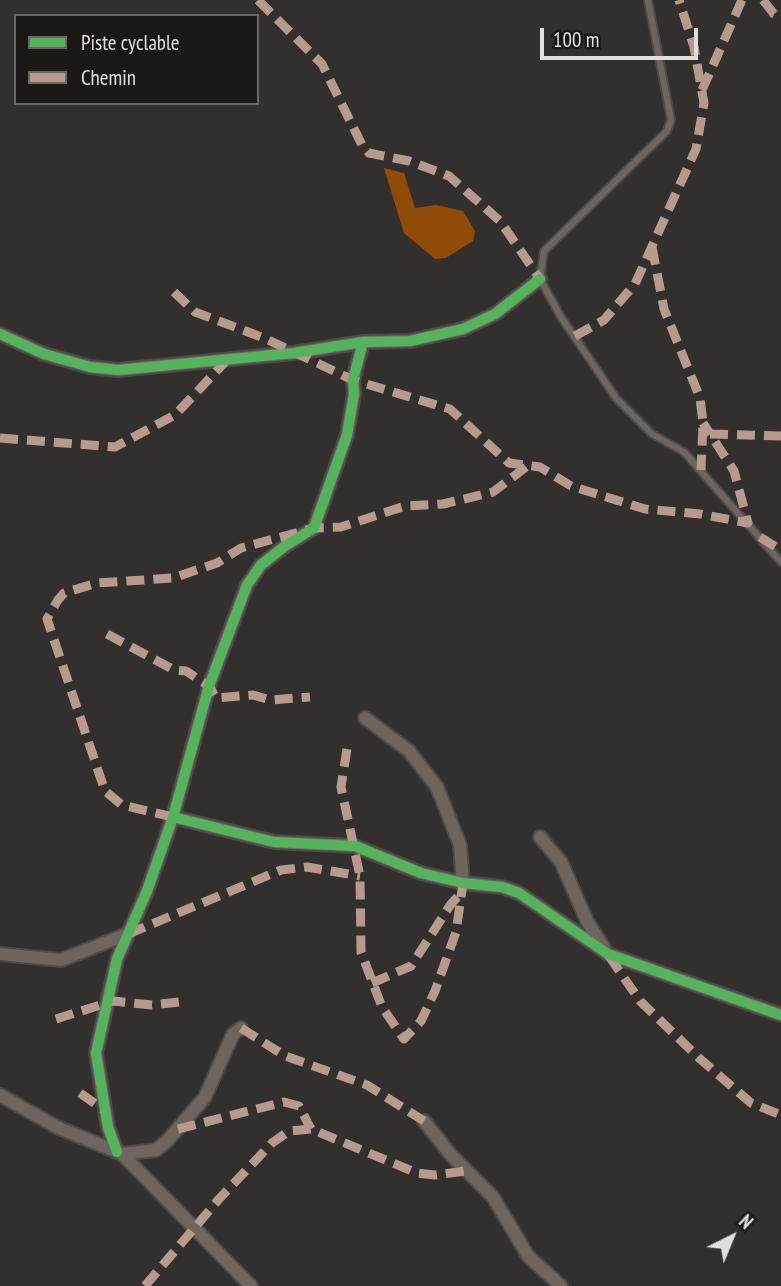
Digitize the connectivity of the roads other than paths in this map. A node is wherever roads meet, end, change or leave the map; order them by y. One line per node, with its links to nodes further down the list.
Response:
1 (648, 0): 2 (lane)
2 (540, 279): 4 (street); 5 (lane)
3 (0, 334): 4 (street)
4 (363, 342): 7 (street)
5 (781, 562)
6 (365, 718): 9 (street)
7 (173, 817): 9 (street); 10 (street)
8 (540, 837): 13 (street)
9 (463, 883): 13 (street)
10 (125, 935): 11 (street); 14 (street)
11 (94, 949): 12 (street); 14 (street)
12 (0, 954)
13 (608, 954): 15 (street)
14 (117, 959): 19 (street)
15 (781, 1015)
16 (241, 1028): 19 (street)
17 (0, 1095): 19 (street)
18 (424, 1121): 21 (street)
19 (119, 1153): 20 (street)
20 (251, 1286)
21 (561, 1286)

